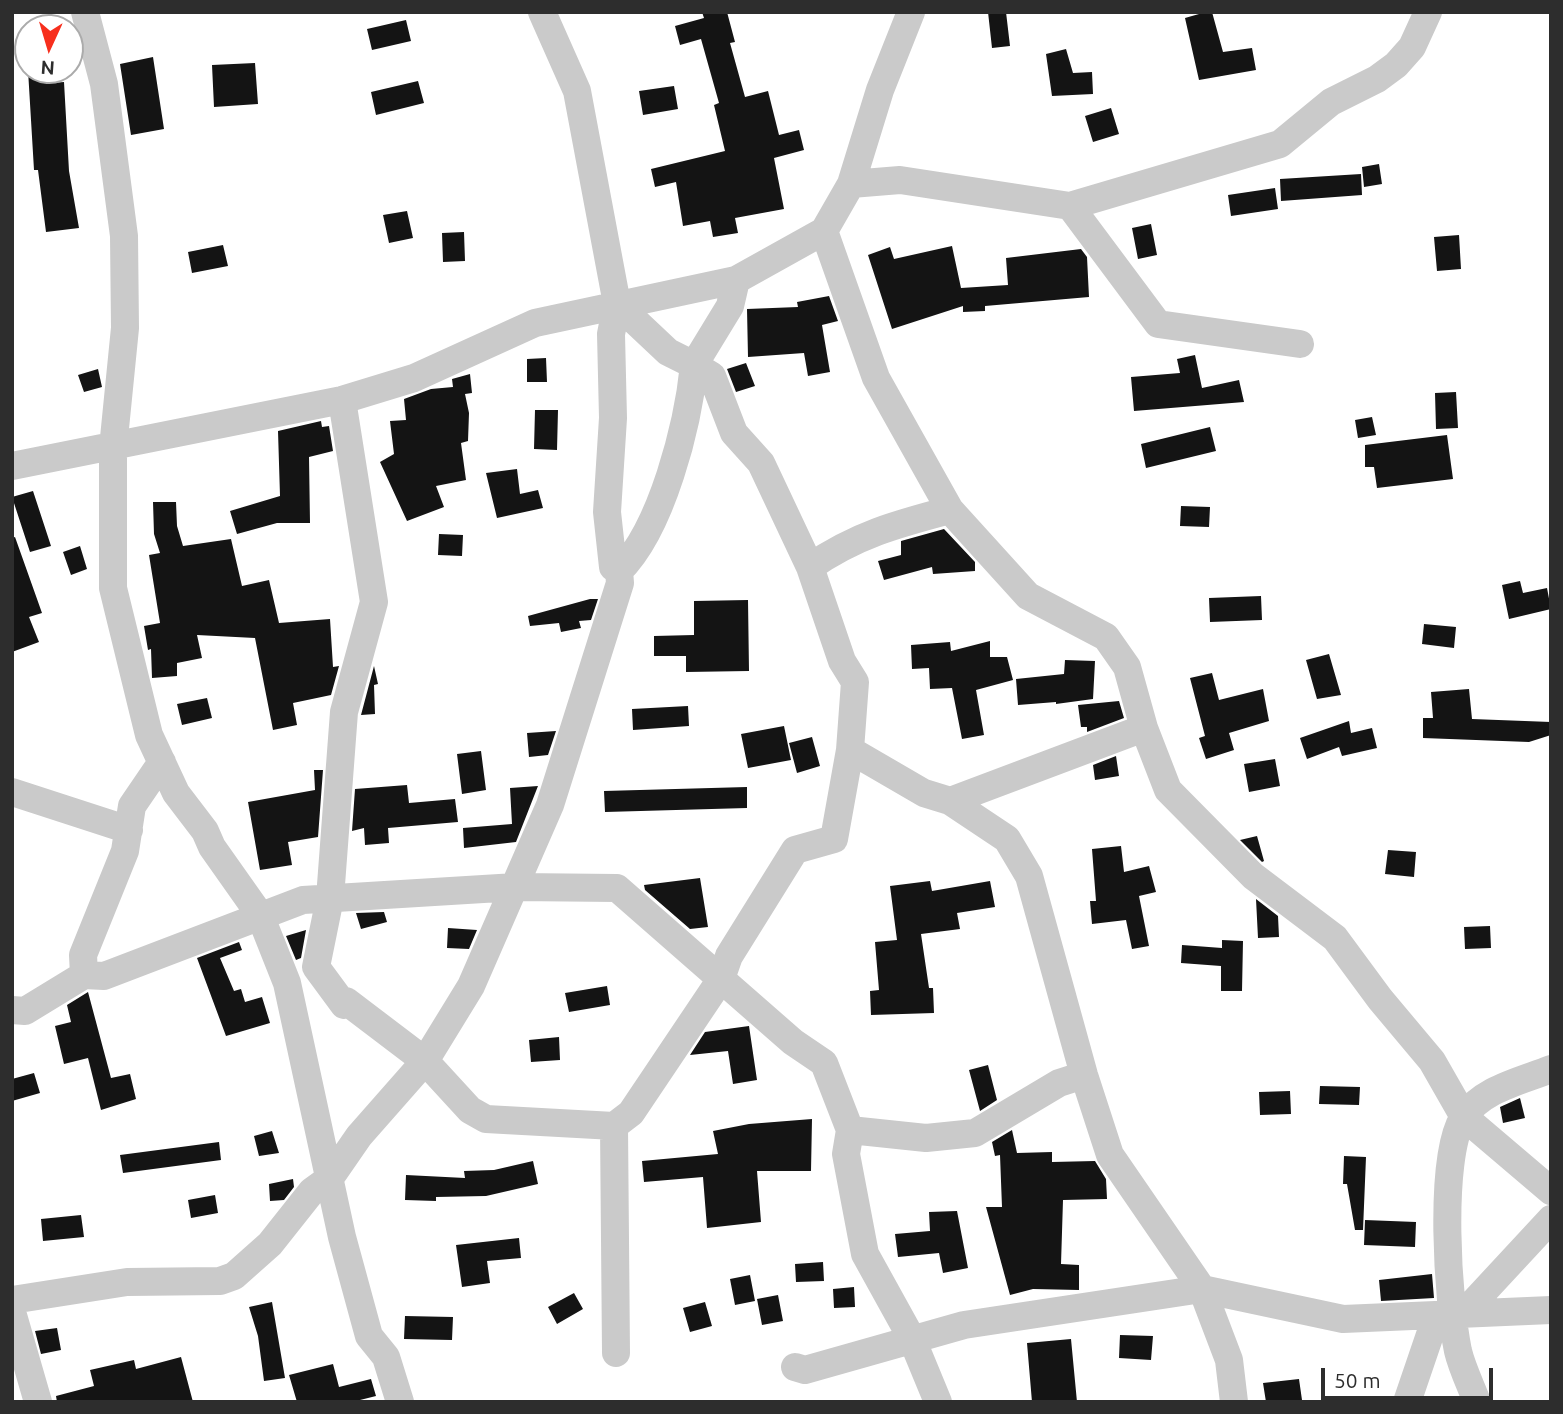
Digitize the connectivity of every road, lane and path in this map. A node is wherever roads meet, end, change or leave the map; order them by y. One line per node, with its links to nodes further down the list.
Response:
1 (85, 12): 13 (street)
2 (542, 12): 9 (street)
3 (911, 12): 5 (street)
4 (1428, 12): 6 (street)
5 (852, 184): 6 (street); 7 (street)
6 (1070, 206): 10 (street)
7 (824, 230): 8 (street); 15 (street)
8 (736, 281): 9 (street); 11 (street)
9 (617, 304): 11 (street); 12 (street); 17 (street)
10 (1300, 344)
11 (694, 365): 16 (street); 17 (street)
12 (342, 400): 13 (street); 25 (street)
13 (113, 448): 14 (street); 20 (street)
14 (12, 466)
15 (950, 510): 16 (street); 18 (street)
16 (810, 567): 19 (street)
17 (619, 571): 24 (street)
18 (1144, 728): 22 (street); 33 (street)
19 (850, 750): 22 (street); 28 (street)
20 (162, 762): 23 (street); 26 (street)
21 (12, 792): 23 (street)
22 (950, 801): 32 (street)
23 (129, 830): 27 (street)
24 (516, 887): 25 (street); 28 (street); 30 (street)
25 (330, 898): 26 (street); 30 (street)
26 (260, 915): 27 (street); 36 (street)
27 (84, 975): 29 (street)
28 (721, 979): 34 (street); 35 (street)
29 (12, 1010)
30 (425, 1060): 34 (street); 36 (street)
31 (1551, 1069): 33 (street)
32 (1084, 1074): 35 (street); 39 (street)
33 (1464, 1117): 37 (street); 43 (street)
34 (614, 1126): 45 (street)
35 (850, 1130): 44 (street)
36 (330, 1178): 40 (street); 48 (street)
37 (1551, 1191)
38 (1551, 1219): 43 (street)
39 (1202, 1289): 43 (street); 44 (street); 50 (street)
40 (12, 1300)
41 (1551, 1310): 43 (street)
42 (12, 1312): 47 (street)
43 (1450, 1317): 51 (street); 52 (street)
44 (912, 1339): 46 (street); 49 (street)
45 (616, 1353)
46 (795, 1367)
47 (38, 1402)
48 (400, 1402)
49 (938, 1402)
50 (1234, 1402)
51 (1407, 1402)
52 (1477, 1402)

